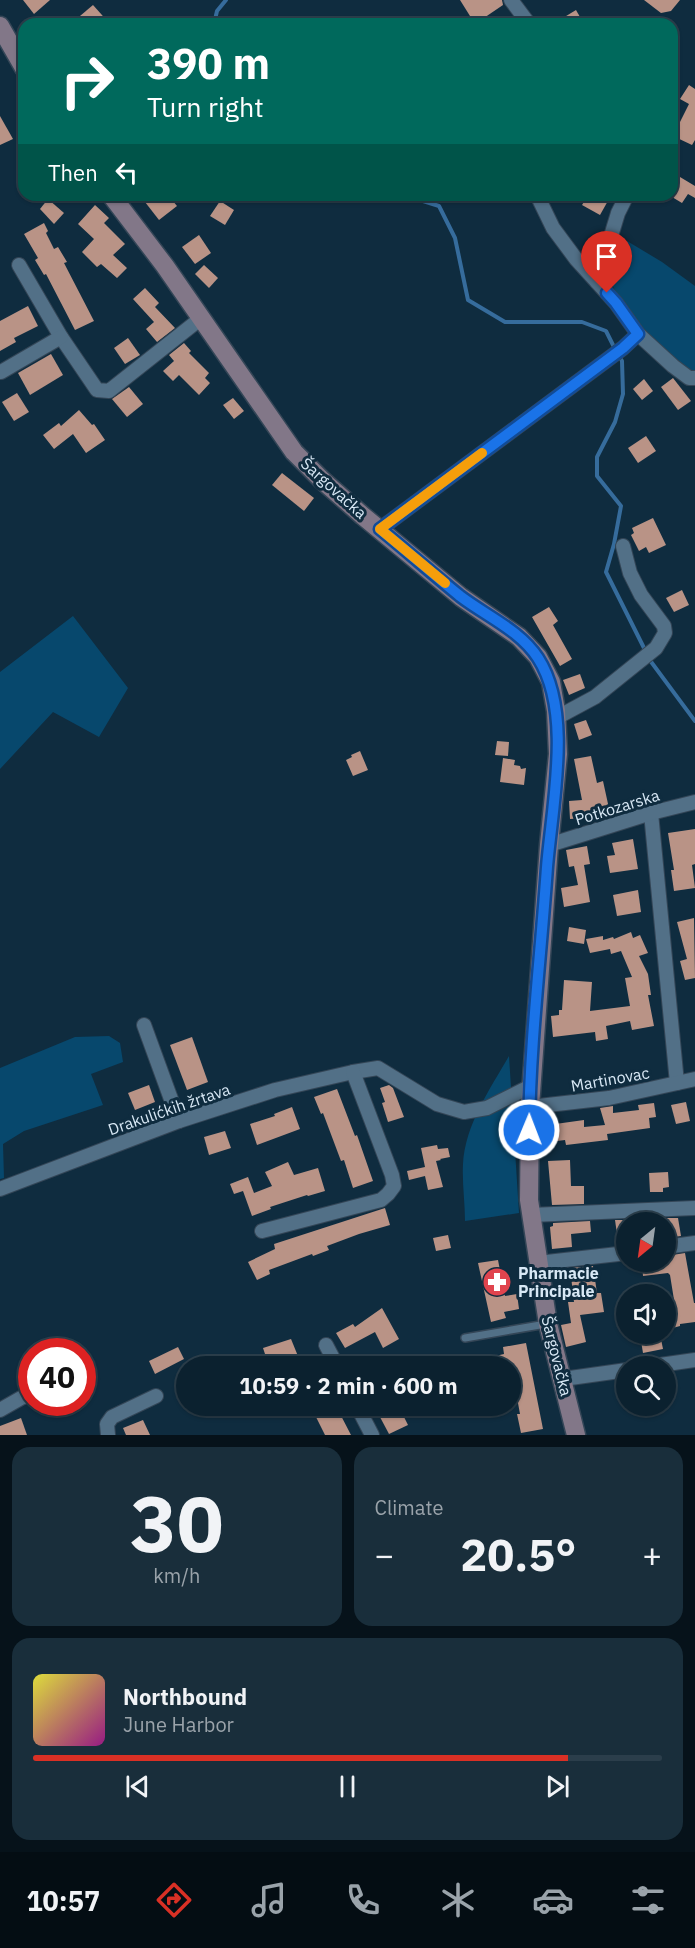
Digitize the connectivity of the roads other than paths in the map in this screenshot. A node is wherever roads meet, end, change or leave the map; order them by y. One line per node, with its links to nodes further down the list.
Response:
1 (511, 0): 2 (street)
2 (524, 18)
3 (0, 26): 4 (street)
4 (18, 58)
5 (116, 201): 10 (street, Šargovačka)
6 (540, 201): 9 (street)
7 (624, 201): 9 (street)
8 (20, 265): 12 (street)
9 (597, 282): 11 (street)
10 (200, 319): 12 (street); 15 (street, Šargovačka)
11 (638, 334): 14 (street); 15 (street)
12 (62, 337): 13 (street)
13 (1, 372)
14 (695, 378)
15 (380, 529): 17 (street, Šargovačka)
16 (623, 546): 17 (street)
17 (556, 718): 20 (street, Šargovačka)
18 (695, 802): 19 (street, Potkozarska)
19 (651, 813): 20 (street, Potkozarska); 24 (street)
20 (549, 846): 25 (street, Šargovačka)
21 (144, 1025): 27 (street)
22 (353, 1072): 25 (street, Drakulićkih žrtava); 27 (street, Drakulićkih žrtava); 31 (street)
23 (695, 1079): 24 (street, Martinovac)
24 (677, 1083): 26 (street, Martinovac)
25 (531, 1086): 26 (street, Šargovačka)
26 (530, 1107): 30 (street, Šargovačka)
27 (179, 1121): 28 (street, Drakulićkih žrtava)
28 (0, 1189)
29 (695, 1208): 30 (street)
30 (531, 1215): 35 (street, Šargovačka)
31 (262, 1231)
32 (695, 1243): 33 (street)
33 (676, 1246)
34 (616, 1254): 35 (street)
35 (538, 1263): 36 (street, Šargovačka)
36 (548, 1324): 37 (lane); 43 (street, Šargovačka)
37 (465, 1338)
38 (326, 1345): 39 (street)
39 (332, 1356)
40 (695, 1360): 41 (street)
41 (676, 1363)
42 (616, 1372): 43 (street)
43 (563, 1379): 50 (street, Šargovačka)
44 (156, 1396): 48 (street)
45 (18, 1400): 46 (street)
46 (0, 1410)
47 (362, 1416): 49 (street)
48 (108, 1435)
49 (372, 1435)
50 (576, 1435)

